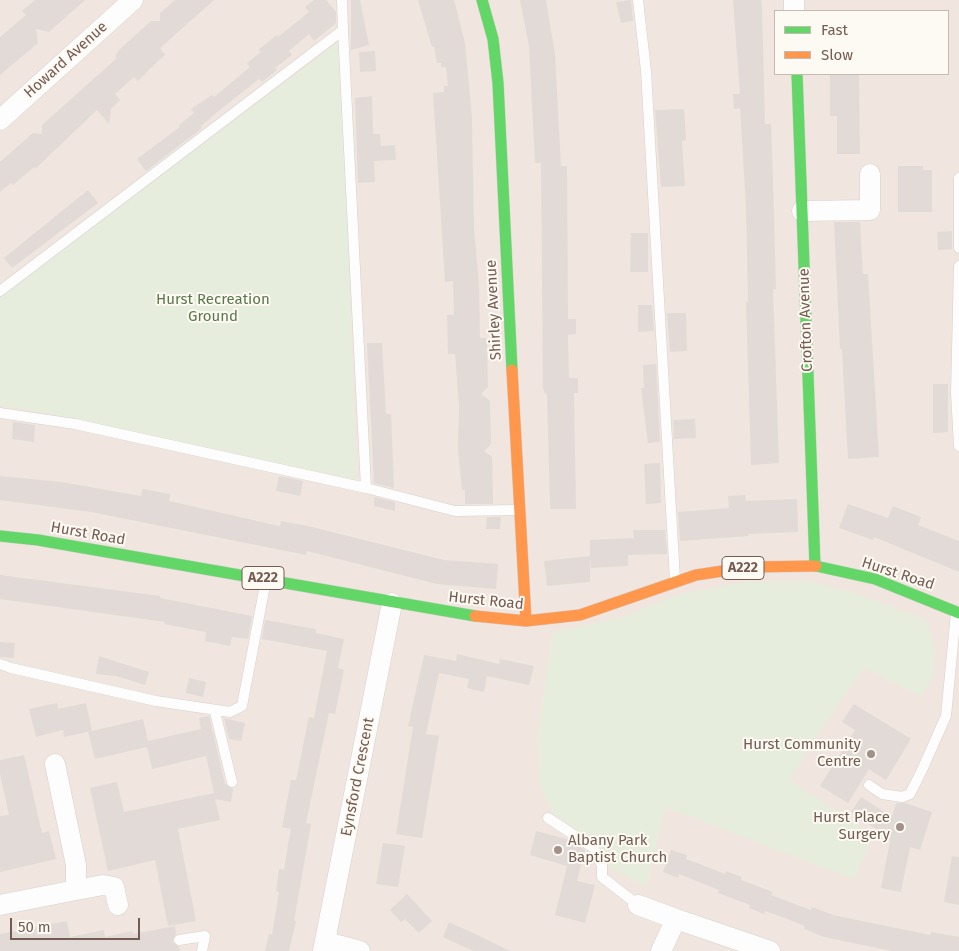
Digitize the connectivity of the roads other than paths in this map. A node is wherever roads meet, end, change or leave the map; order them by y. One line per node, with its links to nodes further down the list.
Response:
1 (133, 0): 7 (street, Howard Avenue)
2 (342, 0): 5 (lane)
3 (482, 0): 17 (street, Shirley Avenue)
4 (638, 0): 21 (lane)
5 (343, 30): 13 (lane); 16 (lane)
6 (797, 75): 10 (street, Crofton Avenue)
7 (0, 120)
8 (870, 174): 10 (street)
9 (959, 178): 11 (lane)
10 (802, 211): 19 (street, Crofton Avenue)
11 (959, 248)
12 (959, 266): 15 (lane)
13 (0, 291)
14 (0, 413): 16 (lane)
15 (959, 446)
16 (366, 488): 17 (lane)
17 (518, 510): 24 (street, Shirley Avenue)
18 (0, 536): 20 (street, Hurst Road / A222)
19 (815, 566): 21 (street, Hurst Road / A222); 23 (street, Hurst Road / A222)
20 (266, 579): 22 (street, Hurst Road / A222); 26 (lane)
21 (675, 580): 24 (street, Hurst Road / A222)
22 (392, 603): 24 (street, Hurst Road / A222); 37 (street, Eynsford Crescent)
23 (957, 613): 29 (lane)
24 (526, 621)
25 (0, 664): 26 (lane)
26 (215, 712): 28 (lane)
27 (55, 764): 31 (street)
28 (232, 782)
29 (869, 785)
30 (548, 818): 34 (lane)
31 (76, 890): 32 (street); 33 (street)
32 (0, 905)
33 (118, 905)
34 (638, 905): 35 (street)
35 (676, 919): 40 (street); 41 (street)
36 (179, 940): 38 (lane)
37 (325, 947): 39 (street)
38 (202, 951)
39 (360, 951)
40 (660, 951)
41 (770, 951)

